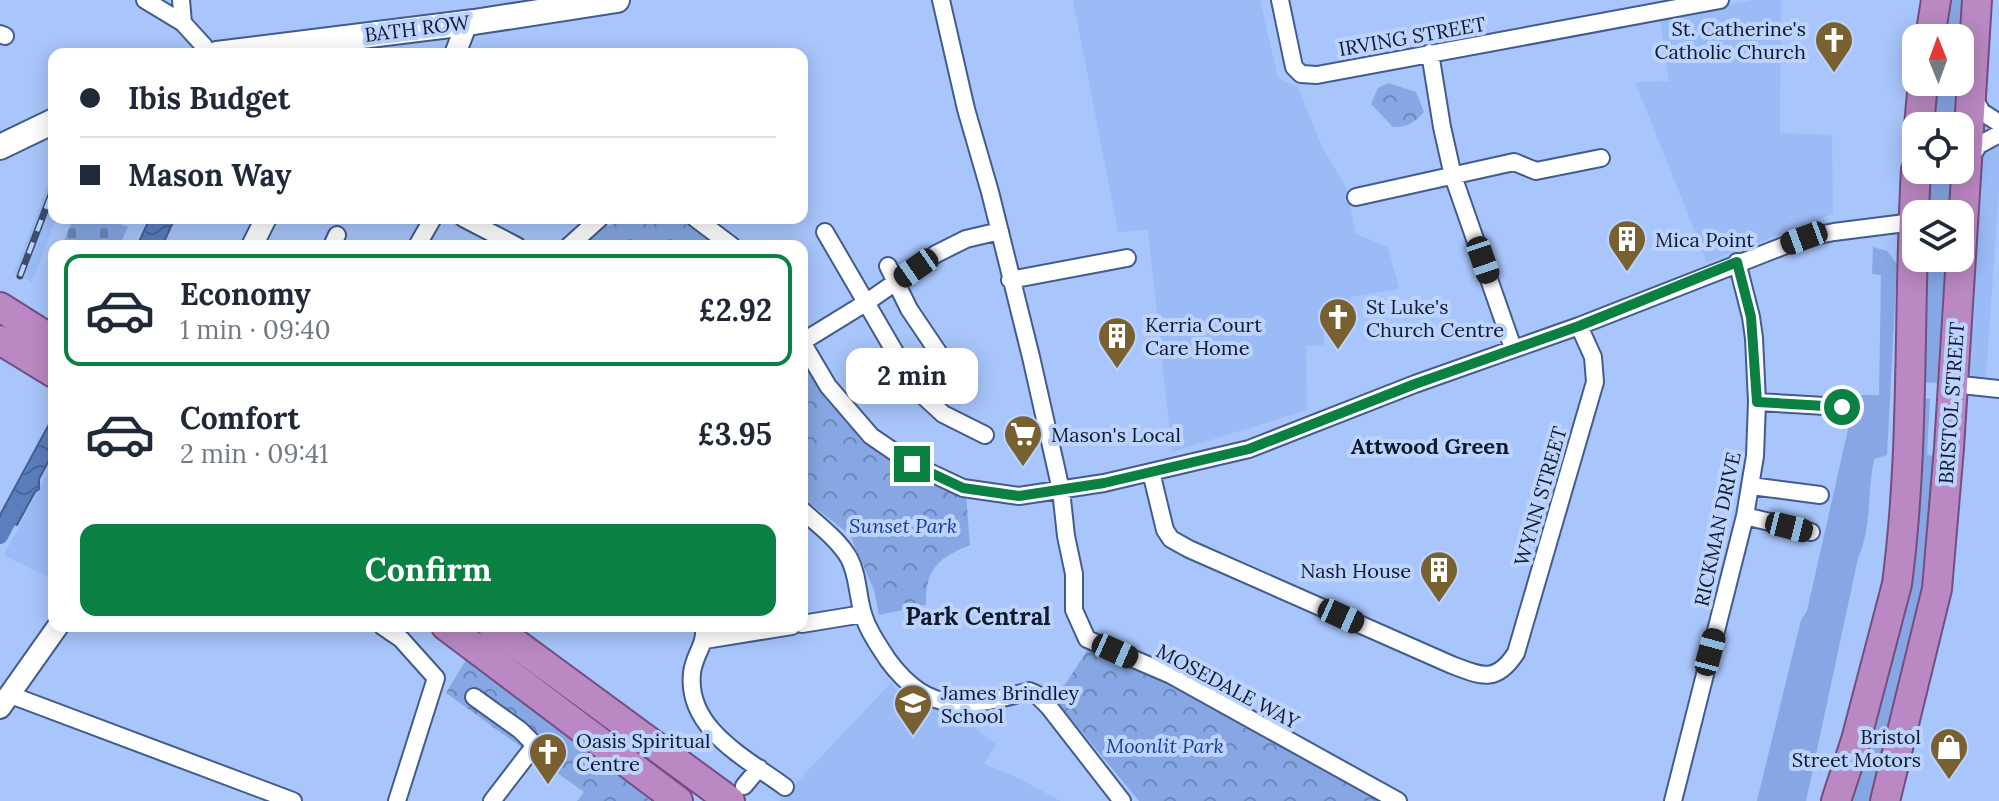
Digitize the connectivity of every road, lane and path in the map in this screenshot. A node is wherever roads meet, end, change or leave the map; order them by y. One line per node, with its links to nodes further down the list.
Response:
1 (145, 0): 10 (street)
2 (181, 0): 10 (street)
3 (617, 0): 11 (main road, BATH ROW)
4 (941, 0): 36 (street, MOSEDALE WAY)
5 (1280, 0): 19 (street, IRVING STREET)
6 (1720, 0): 19 (street, IRVING STREET)
7 (1922, 0): 12 (highway)
8 (1936, 0): 13 (highway)
9 (1977, 0): 20 (highway, BRISTOL STREET)
10 (183, 23): 15 (street)
11 (467, 23): 14 (main road, BATH ROW); 18 (street)
12 (1920, 24)
13 (1932, 24)
14 (413, 29): 16 (main road, BATH ROW); 17 (street)
15 (204, 48)
16 (256, 48)
17 (451, 48)
18 (457, 48)
19 (1430, 53): 29 (street)
20 (1974, 58)
21 (1972, 96): 22 (highway, BRISTOL STREET); 23 (street)
22 (1971, 112)
23 (1999, 123)
24 (48, 124): 26 (main road)
25 (1999, 134): 27 (street)
26 (0, 147)
27 (1974, 153)
28 (1601, 158): 29 (street)
29 (1453, 176): 31 (street); 53 (street)
30 (1966, 184): 57 (highway, BRISTOL STREET)
31 (1356, 197)
32 (1902, 223): 42 (street)
33 (475, 224): 38 (street)
34 (593, 224): 39 (street)
35 (703, 224): 40 (street)
36 (1000, 231): 45 (street, MOSEDALE WAY); 46 (street)
37 (825, 232): 47 (street)
38 (505, 240)
39 (576, 240)
40 (724, 240)
41 (1127, 258): 45 (street)
42 (1737, 262): 49 (street); 59 (street, RICKMAN DRIVE)
43 (888, 266): 46 (street)
44 (1912, 272): 88 (highway, BRISTOL STREET)
45 (1010, 280): 64 (street, MOSEDALE WAY)
46 (897, 282): 47 (street); 55 (street)
47 (867, 302): 51 (street); 61 (street)
48 (0, 307): 50 (highway)
49 (1579, 326): 53 (street); 62 (street, WYNN STREET)
50 (48, 337)
51 (808, 338)
52 (0, 340): 56 (highway)
53 (1513, 348): 62 (street)
54 (808, 352): 64 (street)
55 (940, 355)
56 (48, 369)
57 (1952, 384): 58 (street); 89 (highway, BRISTOL STREET)
58 (1999, 389)
59 (1757, 402): 60 (street); 63 (street, RICKMAN DRIVE)
60 (1842, 407)
61 (985, 435)
62 (1151, 472): 64 (street)
63 (1751, 486): 65 (street); 67 (street, RICKMAN DRIVE)
64 (1061, 490): 86 (street, MOSEDALE WAY)
65 (1820, 495)
66 (808, 515): 69 (street)
67 (1745, 516): 68 (street); 87 (street, RICKMAN DRIVE)
68 (1811, 532)
69 (863, 614): 70 (street); 85 (street)
70 (808, 623)
71 (54, 632): 77 (street)
72 (390, 632): 82 (street)
73 (454, 632): 84 (highway)
74 (501, 632): 80 (highway)
75 (704, 633): 78 (street)
76 (474, 697): 83 (street)
77 (4, 701): 81 (street)
78 (759, 768): 79 (street); 80 (street)
79 (785, 787)
80 (737, 793)
81 (293, 801)
82 (397, 801)
83 (492, 801)
84 (678, 801)
85 (1122, 801)
86 (1398, 801)
87 (1673, 801)
88 (1836, 801)
89 (1885, 801)

